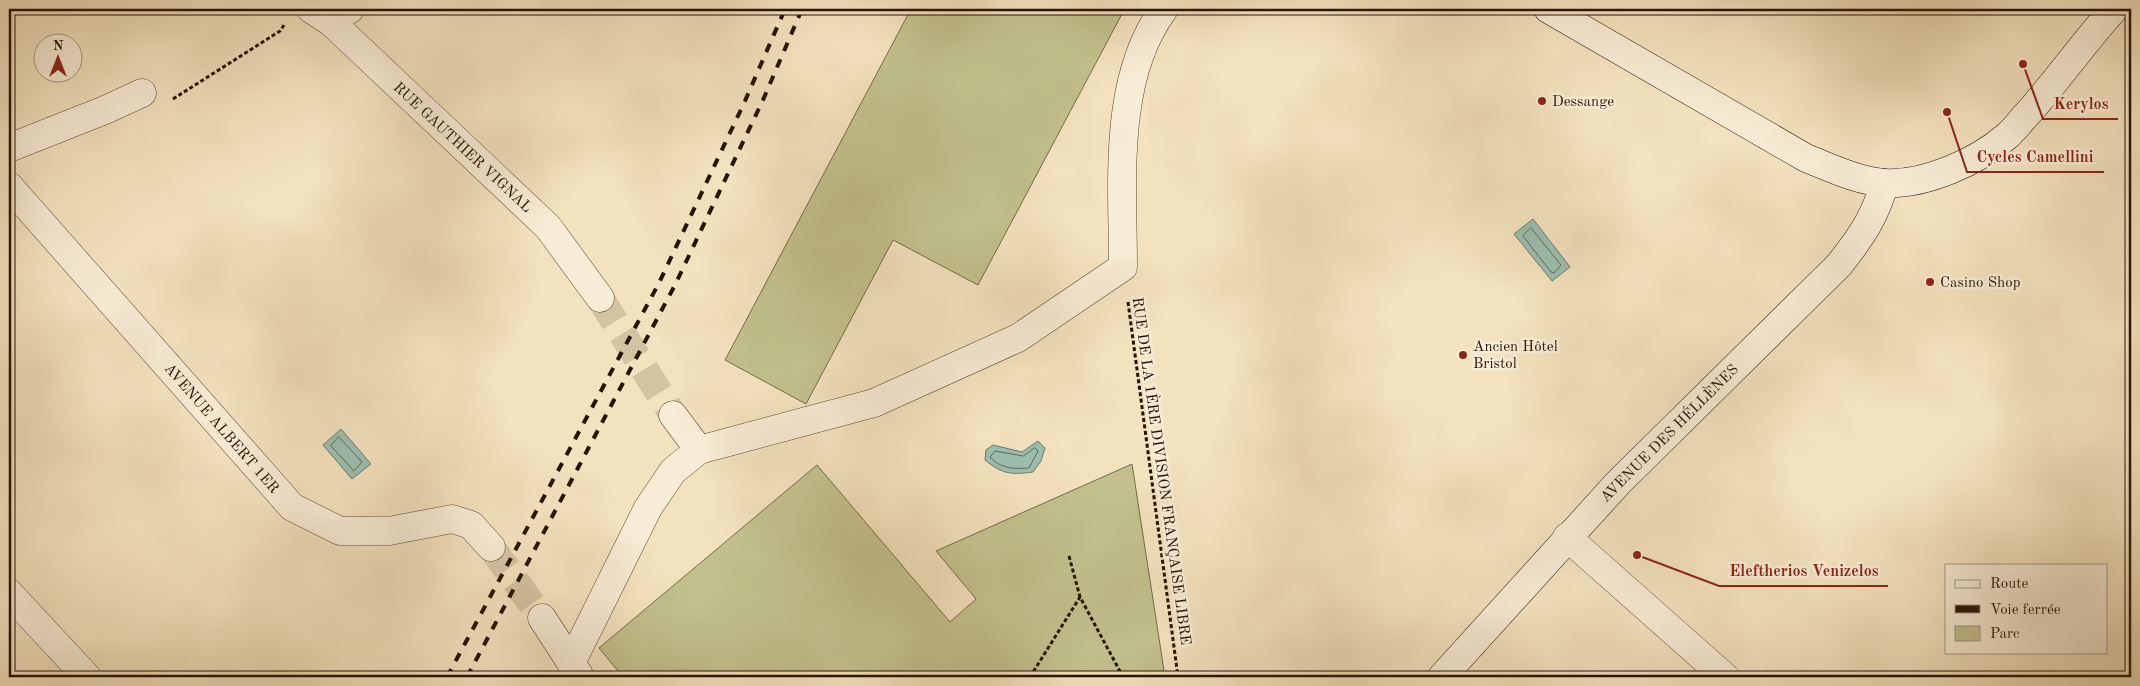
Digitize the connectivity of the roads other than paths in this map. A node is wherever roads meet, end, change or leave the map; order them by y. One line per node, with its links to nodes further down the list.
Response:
1 (1164, 9): 11 (street)
2 (1548, 9): 7 (street)
3 (2114, 9): 7 (street)
4 (331, 13): 9 (street, RUE GAUTHIER VIGNAL)
5 (154, 98): 6 (street)
6 (9, 148)
7 (1885, 183): 12 (street, AVENUE DES HÉLLÈNES)
8 (9, 186): 13 (street, AVENUE ALBERT 1ER)
9 (600, 298)
10 (673, 414): 11 (street)
11 (698, 450): 16 (street)
12 (1567, 537): 18 (street, AVENUE DES HÉLLÈNES); 19 (street)
13 (492, 547)
14 (9, 593): 17 (street)
15 (542, 618): 16 (street)
16 (576, 670)
17 (87, 677)
18 (1442, 677)
19 (1725, 677)

